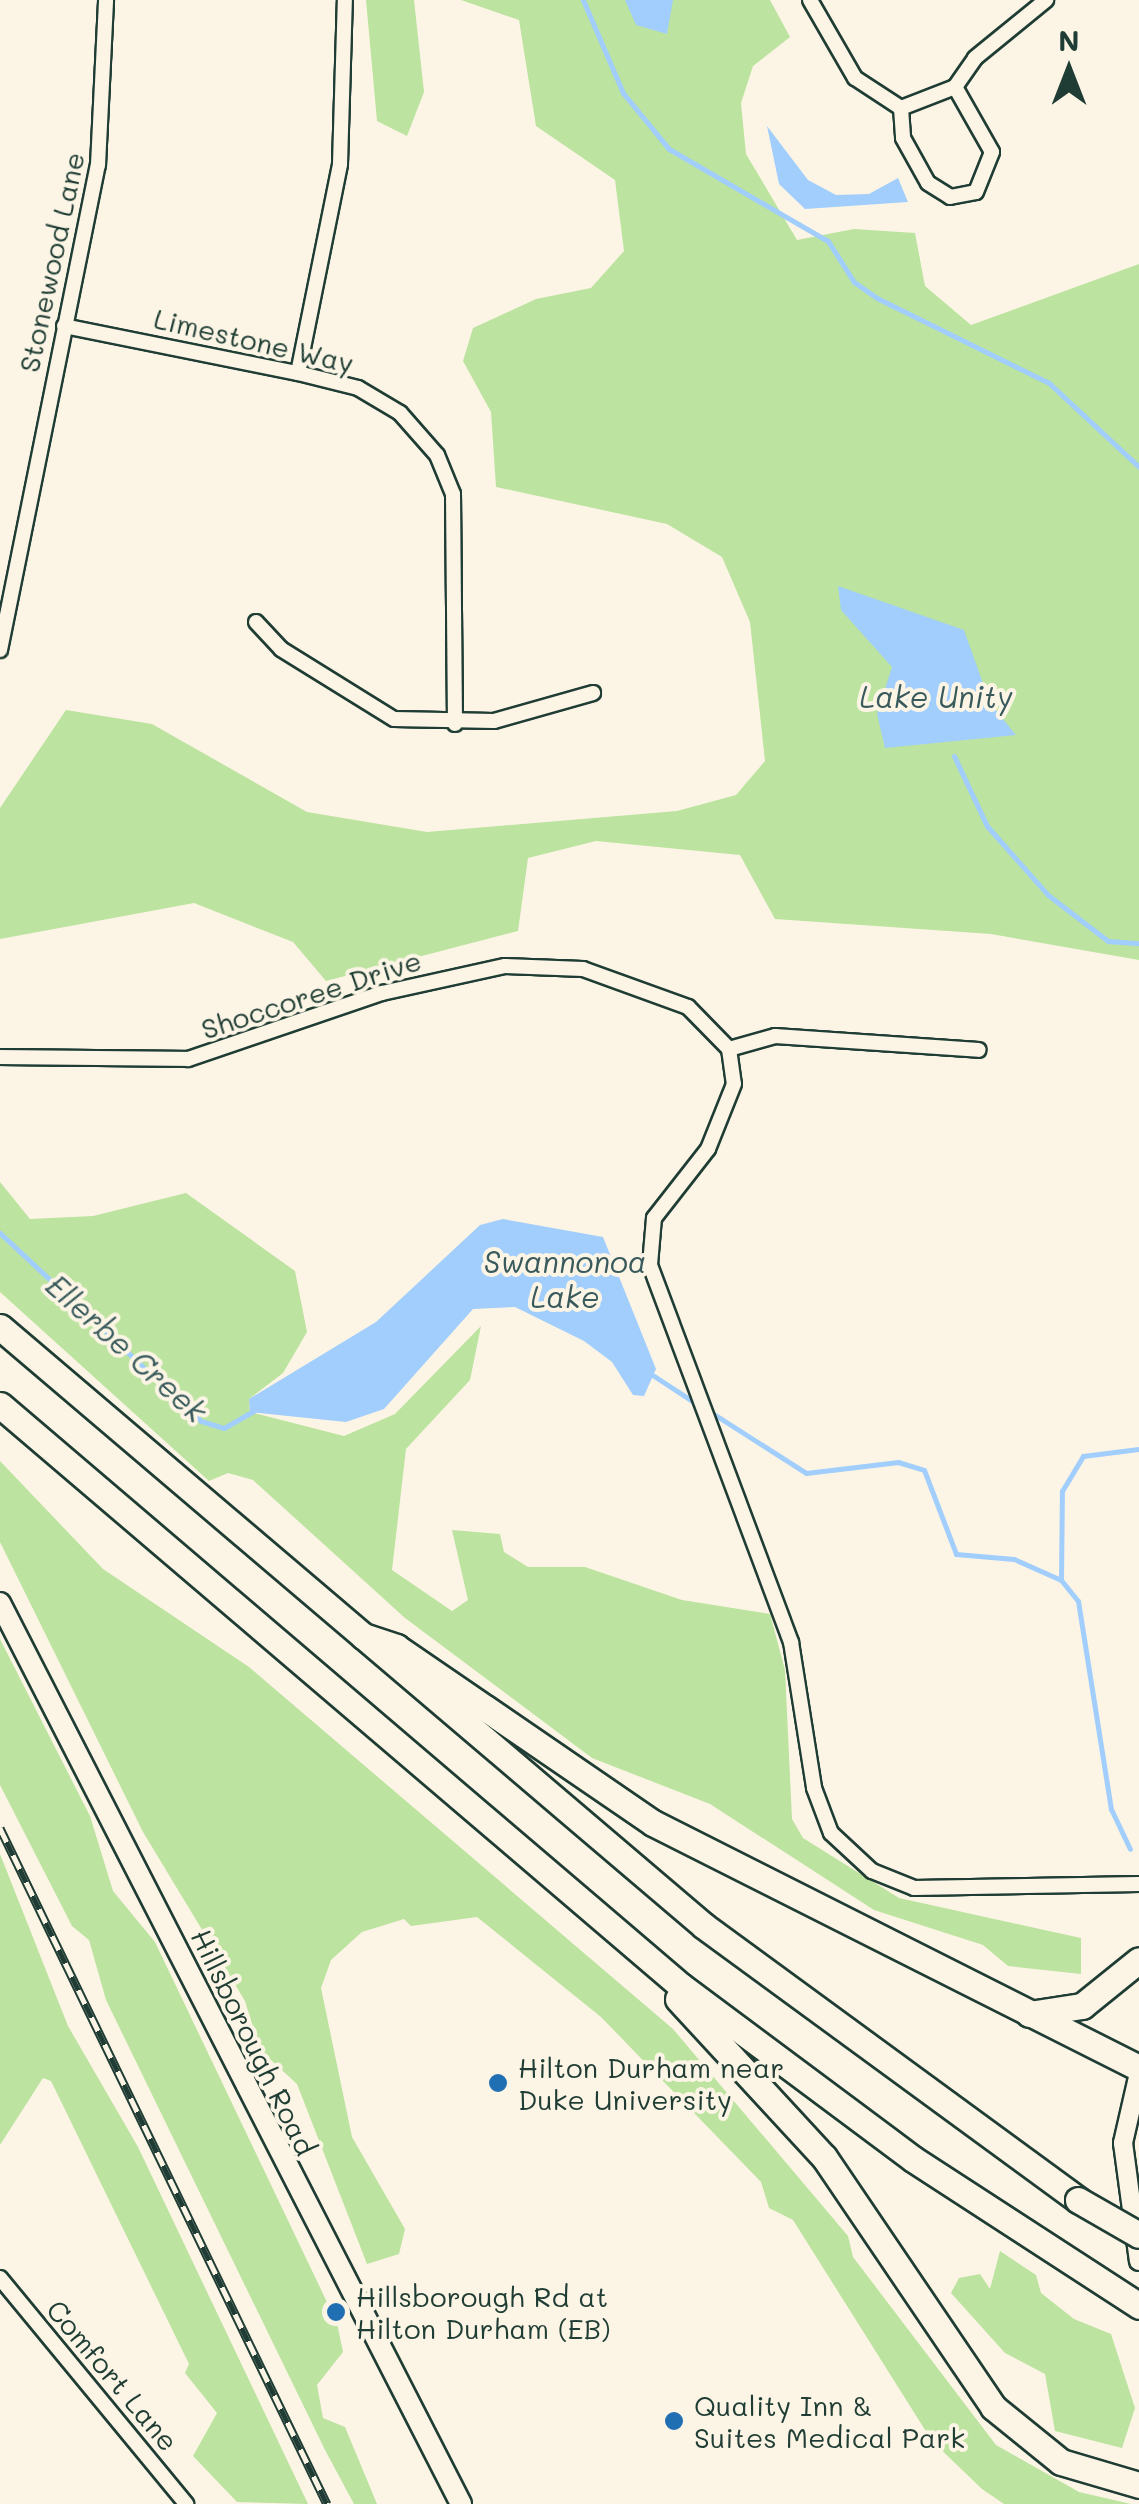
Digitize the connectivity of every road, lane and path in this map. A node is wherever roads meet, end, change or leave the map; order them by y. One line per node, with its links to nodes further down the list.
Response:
1 (106, 0): 7 (street, Stonewood Lane)
2 (345, 0): 8 (street)
3 (810, 0): 6 (street)
4 (1046, 0): 5 (street)
5 (955, 87): 6 (street); 6 (street)
6 (901, 108)
7 (64, 326): 8 (street, Limestone Way); 10 (street, Stonewood Lane)
8 (298, 372): 12 (street, Limestone Way)
9 (256, 622): 12 (street)
10 (0, 650)
11 (593, 693): 12 (street)
12 (455, 724)
13 (729, 1049): 14 (street); 15 (street, Shoccoree Drive); 20 (street)
14 (979, 1050)
15 (0, 1058)
16 (0, 1327): 19 (highway)
17 (0, 1404): 21 (highway)
18 (0, 1603): 31 (main road, Hillsborough Road)
19 (348, 1631): 23 (highway); 25 (highway, bridge)
20 (1139, 1884)
21 (626, 1938): 28 (highway); 29 (highway)
22 (1139, 1960): 23 (highway)
23 (1019, 2013): 24 (highway)
24 (1139, 2070): 26 (street)
25 (1139, 2235)
26 (1139, 2260)
27 (0, 2278): 30 (street, Comfort Lane)
28 (1139, 2306)
29 (1139, 2485)
30 (186, 2504)
31 (461, 2504)

